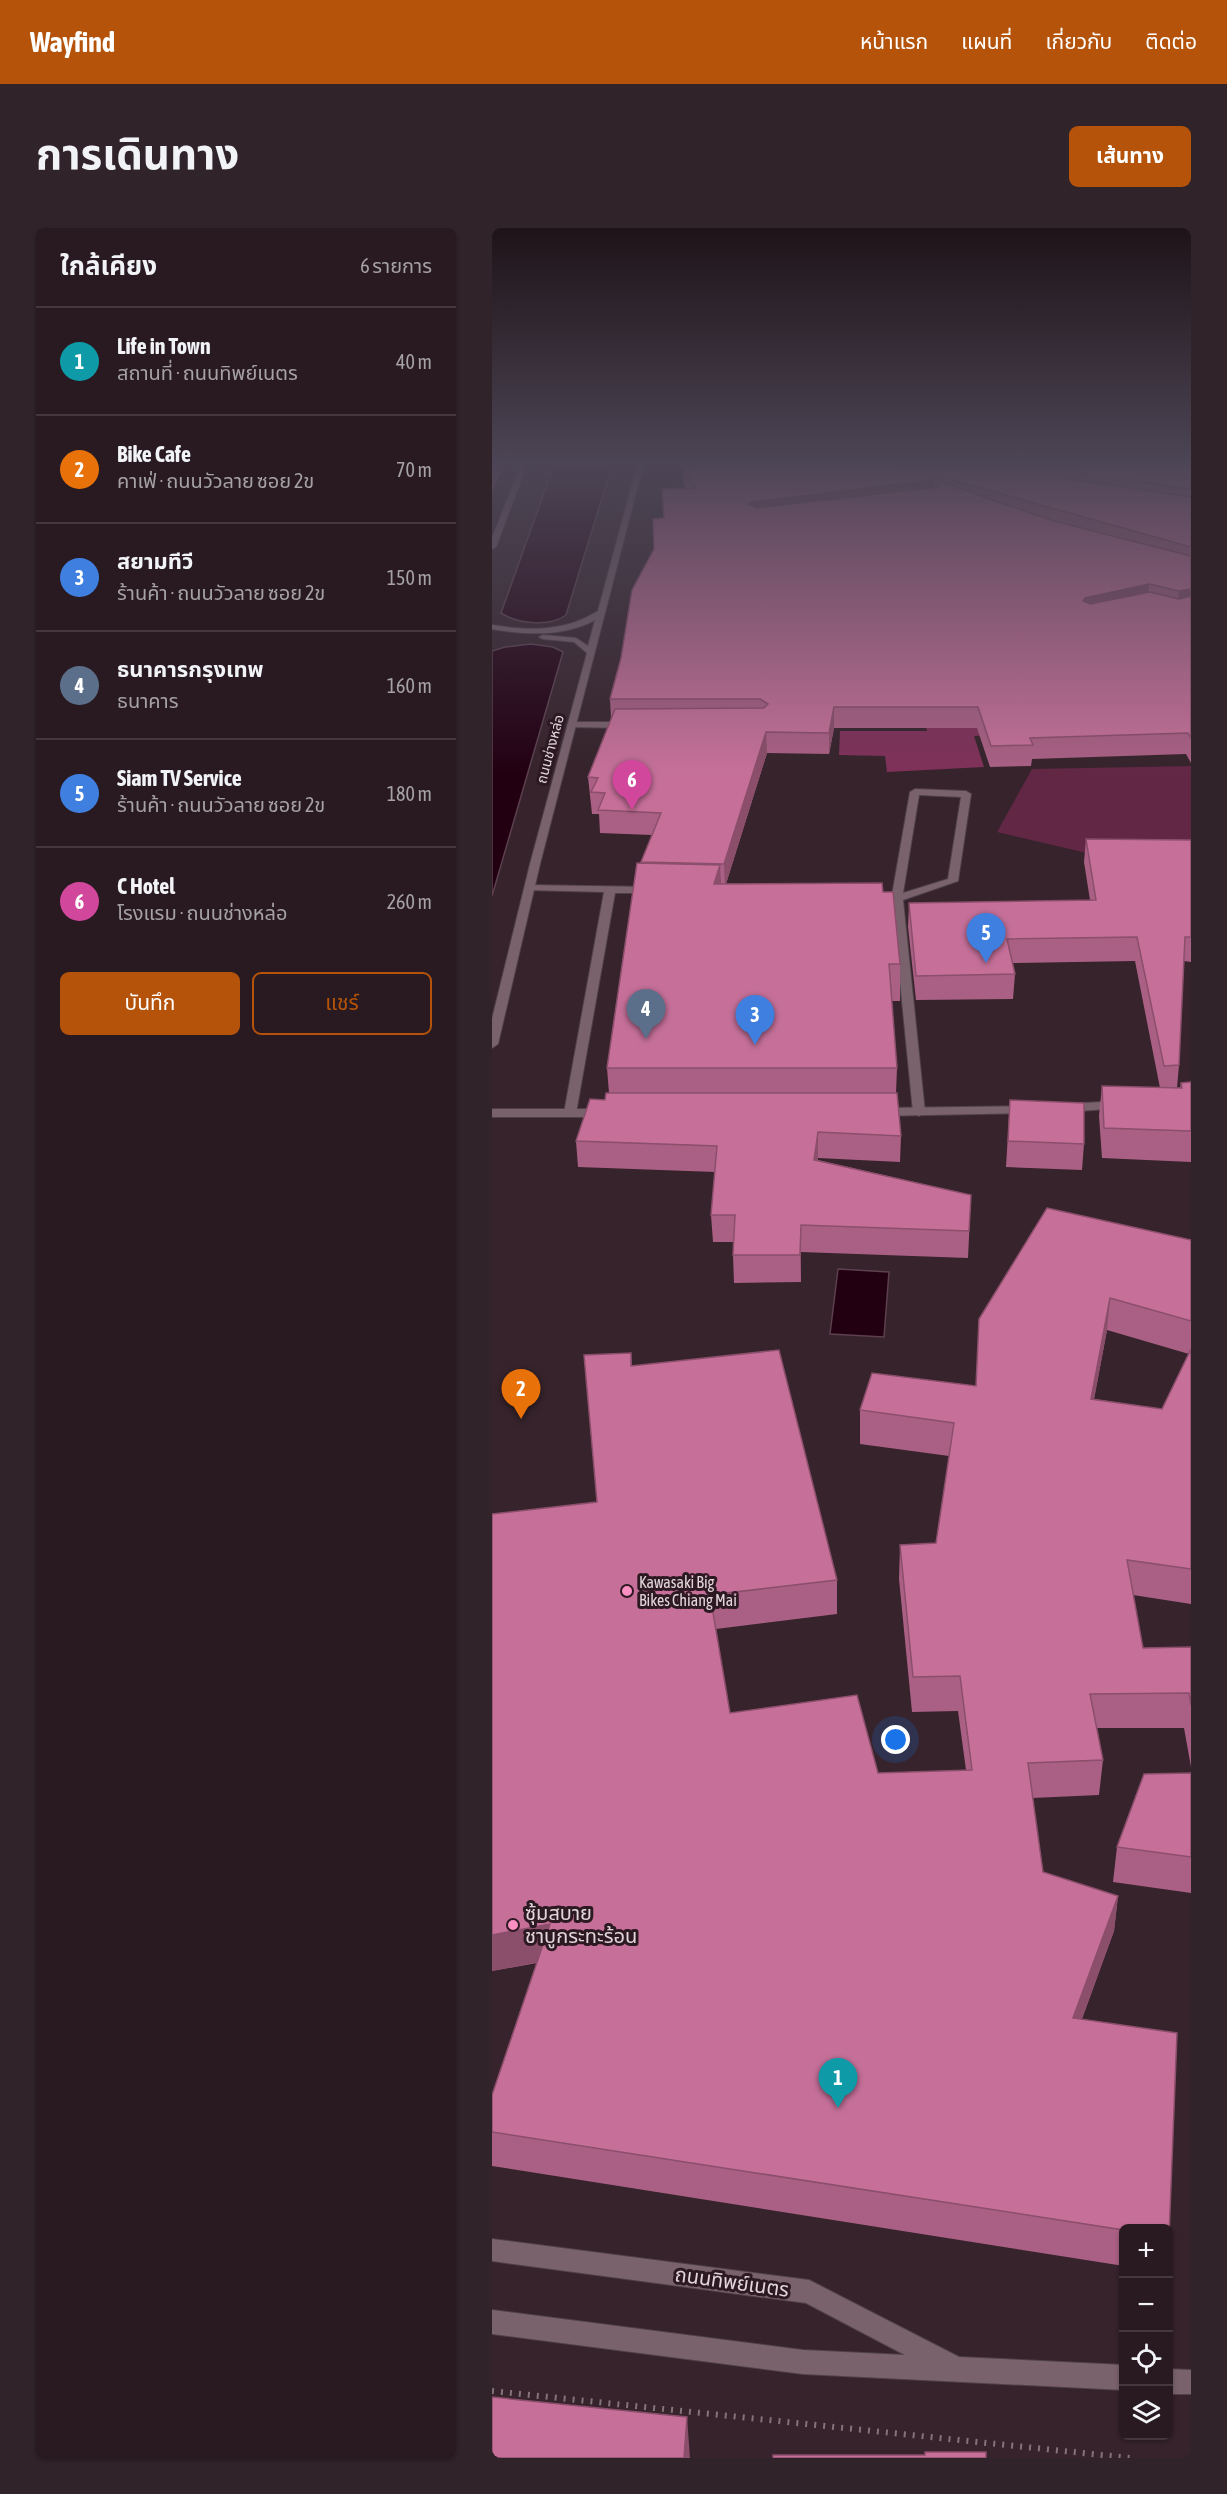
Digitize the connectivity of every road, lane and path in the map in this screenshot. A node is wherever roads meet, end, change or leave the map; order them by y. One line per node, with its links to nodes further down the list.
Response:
1 (614, 566): 2 (main road, ถนนช่างหล่อ)
2 (602, 612): 3 (main road); 5 (main road, ถนนช่างหล่อ)
3 (492, 627)
4 (500, 639): 5 (main road)
5 (591, 652): 6 (main road, ถนนช่างหล่อ)
6 (572, 724): 7 (main road); 8 (main road, ถนนช่างหล่อ)
7 (644, 724)
8 (530, 888): 9 (main road); 13 (main road, ถนนช่างหล่อ)
9 (610, 889): 10 (main road); 18 (main road)
10 (670, 891)
11 (861, 897): 12 (main road)
12 (897, 898): 12 (main road); 16 (main road)
13 (492, 1044)
14 (1133, 1105): 16 (main road)
15 (861, 1112): 16 (main road)
16 (919, 1112)
17 (492, 1113): 18 (main road)
18 (570, 1113): 19 (main road)
19 (617, 1113)
20 (492, 2250): 22 (main road, ถนนทิพย์เนตร)
21 (492, 2322): 22 (main road, ถนนทิพย์เนตร)
22 (956, 2368): 23 (main road, ถนนทิพย์เนตร)
23 (1119, 2378)
24 (1173, 2381): 25 (main road)
25 (1191, 2382)
26 (492, 2391): 27 (path)
27 (1131, 2458)

